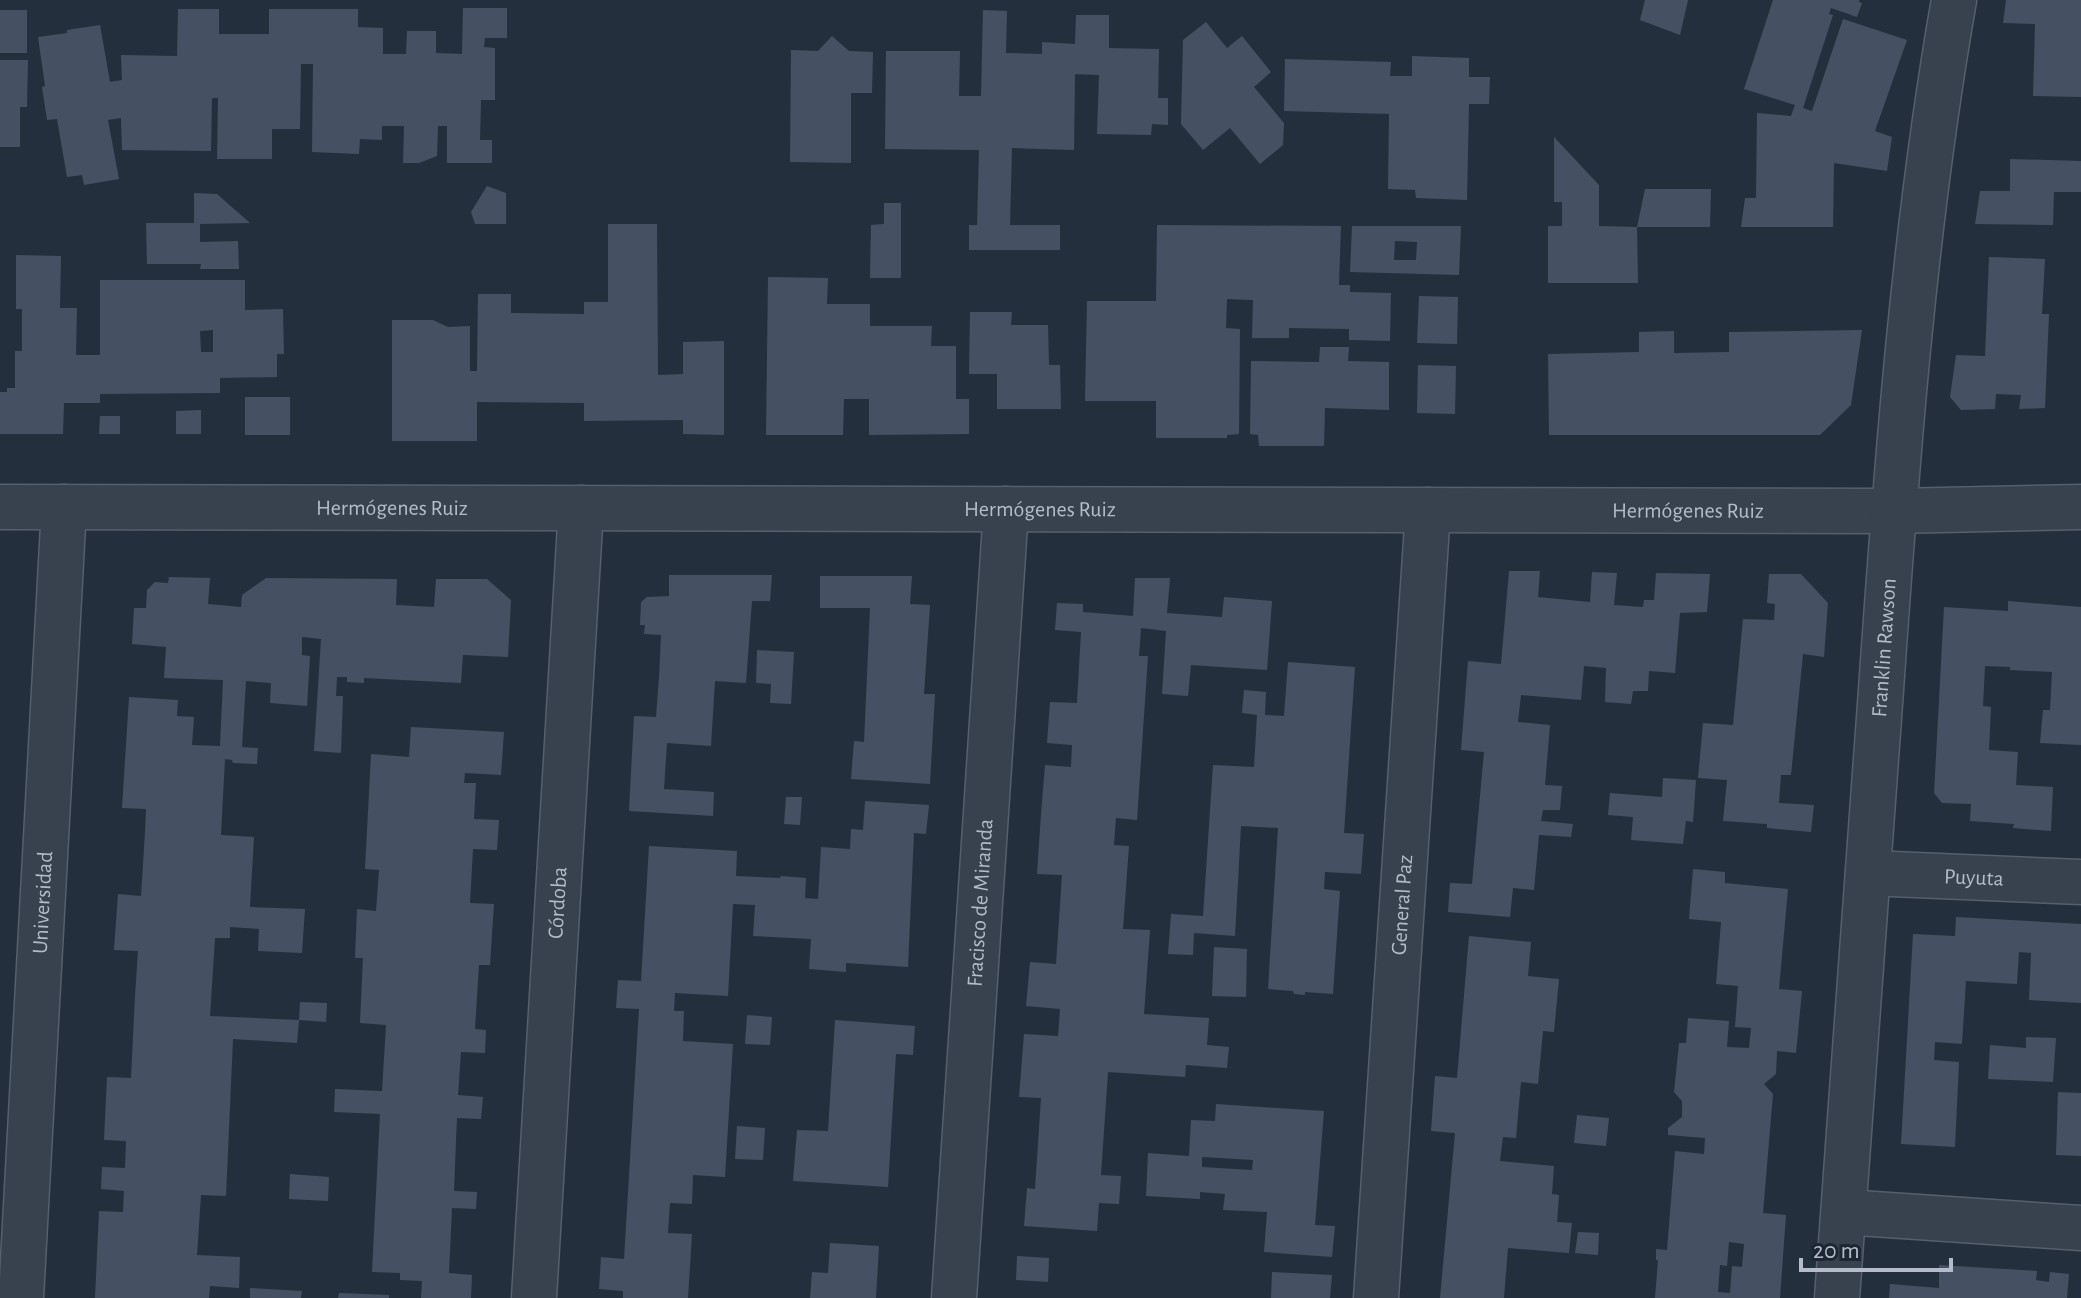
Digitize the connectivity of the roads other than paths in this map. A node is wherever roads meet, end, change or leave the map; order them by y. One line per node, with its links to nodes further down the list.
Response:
1 (1954, 0): 8 (street, Franklin Rawson)
2 (0, 507): 3 (street, Hermógenes Ruiz)
3 (64, 507): 5 (street, Hermógenes Ruiz); 13 (street, Universidad)
4 (2081, 507): 8 (street, Hermógenes Ruiz)
5 (581, 508): 6 (street, Hermógenes Ruiz); 14 (street, Córdoba)
6 (1006, 509): 7 (street, Hermógenes Ruiz); 15 (street, Fracisco de Miranda)
7 (1428, 510): 8 (street, Hermógenes Ruiz); 16 (street, General Paz)
8 (1894, 511): 9 (street, Franklin Rawson)
9 (1868, 873): 10 (street, Puyuta); 11 (street, Franklin Rawson)
10 (2081, 882)
11 (1844, 1212): 12 (street); 17 (street, Franklin Rawson)
12 (2081, 1228)
13 (21, 1298)
14 (534, 1298)
15 (954, 1298)
16 (1376, 1298)
17 (1837, 1298)

